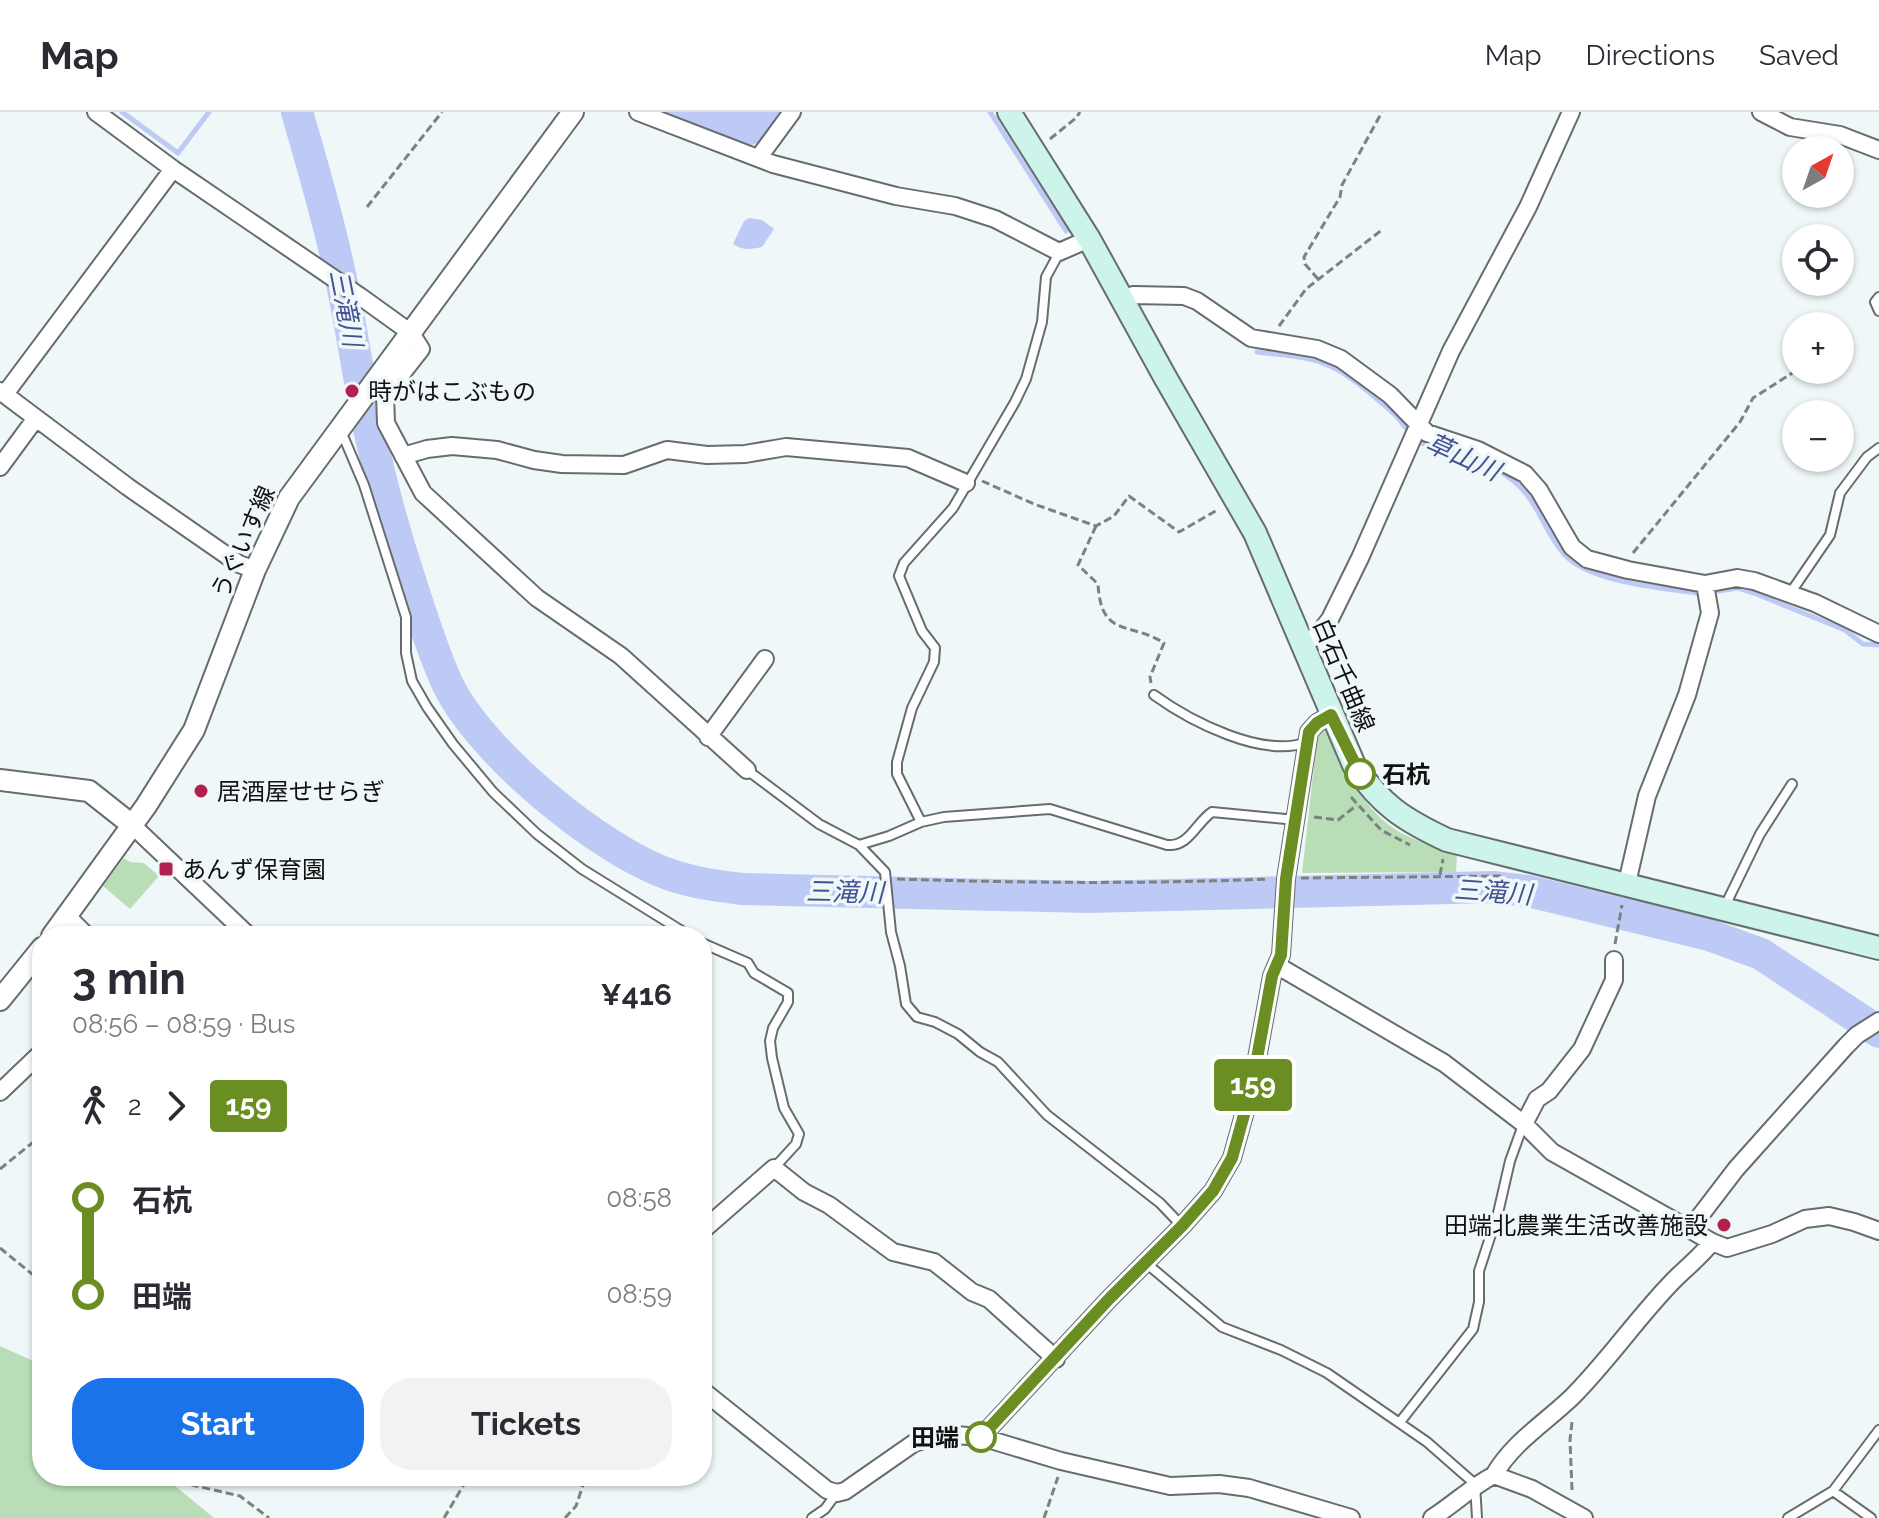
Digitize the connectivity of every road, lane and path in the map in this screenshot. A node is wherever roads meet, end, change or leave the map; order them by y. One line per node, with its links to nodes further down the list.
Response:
1 (96, 112): 14 (street)
2 (442, 112): 15 (path)
3 (573, 112): 23 (street, うぐいす線)
4 (638, 112): 13 (street)
5 (792, 112): 13 (street)
6 (1009, 112): 12 (main road, 白石千曲線)
7 (1080, 112): 12 (path)
8 (1382, 112): 19 (path)
9 (1571, 112): 29 (street)
10 (1761, 112): 11 (street)
11 (1879, 150)
12 (1034, 151): 17 (main road, 白石千曲線)
13 (759, 157): 18 (street)
14 (173, 169): 23 (street); 26 (street)
15 (367, 207)
16 (1383, 229): 19 (path)
17 (1089, 239): 18 (street); 21 (main road, 白石千曲線)
18 (1059, 252): 33 (lane)
19 (1318, 279): 24 (path)
20 (1879, 297): 22 (lane)
21 (1122, 299): 24 (street); 34 (main road, 白石千曲線)
22 (1879, 311)
23 (411, 333): 28 (street, うぐいす線); 31 (street)
24 (1268, 343): 29 (street)
25 (1782, 380): 36 (path)
26 (2, 392): 27 (street)
27 (36, 418): 32 (street); 37 (street)
28 (340, 427): 37 (street, うぐいす線); 67 (lane)
29 (1415, 434): 36 (street); 41 (street)
30 (1879, 448): 39 (lane)
31 (403, 456): 33 (street); 45 (street)
32 (0, 467)
33 (966, 483): 35 (path); 52 (lane)
34 (1236, 499): 35 (path); 41 (main road, 白石千曲線)
35 (1096, 526): 43 (path)
36 (1621, 569): 38 (street)
37 (255, 570): 53 (street, うぐいす線)
38 (1705, 584): 39 (street); 60 (street)
39 (1789, 595): 40 (street)
40 (1879, 634)
41 (1304, 645): 44 (main road, 白石千曲線)
42 (765, 659): 45 (street)
43 (1154, 695): 46 (lane)
44 (1331, 715): 46 (street); 60 (main road, 白石千曲線)
45 (708, 737): 47 (street)
46 (1307, 742): 51 (street)
47 (747, 770): 54 (lane)
48 (0, 780): 53 (street)
49 (1792, 784): 61 (lane)
50 (1357, 805): 51 (path)
51 (1296, 818): 52 (lane); 58 (street)
52 (921, 822): 54 (lane)
53 (132, 825): 62 (street, うぐいす線); 66 (street)
54 (859, 845): 59 (lane)
55 (1444, 855): 56 (path)
56 (1439, 876): 57 (path); 58 (path)
57 (1518, 876)
58 (1286, 880): 59 (path); 72 (street)
59 (885, 881): 82 (lane)
60 (1625, 891): 61 (main road, 白石千曲線); 63 (path)
61 (1723, 909): 69 (main road, 白石千曲線)
62 (67, 916): 64 (street, うぐいす線); 65 (street)
63 (1617, 924)
64 (60, 926)
65 (77, 926)
66 (238, 926)
67 (674, 926)
68 (712, 947): 79 (lane)
69 (1879, 948)
70 (32, 960): 73 (street)
71 (1614, 960): 77 (street)
72 (1278, 966): 77 (street); 82 (street)
73 (0, 1000)
74 (1879, 1021): 83 (street)
75 (32, 1062): 76 (street)
76 (0, 1092)
77 (1524, 1124): 83 (street); 92 (lane)
78 (32, 1143): 80 (path)
79 (774, 1168): 81 (street); 89 (street)
80 (0, 1169)
81 (712, 1222)
82 (1182, 1226): 87 (street)
83 (1692, 1230): 85 (street)
84 (1879, 1231): 85 (street)
85 (1712, 1242): 91 (street)
86 (0, 1248): 88 (path)
87 (1145, 1262): 89 (street); 92 (lane)
88 (32, 1274)
89 (1056, 1359): 94 (street)
90 (712, 1398): 102 (street)
91 (1571, 1398): 96 (street); 103 (path)
92 (1400, 1422): 97 (lane)
93 (1879, 1430): 101 (lane)
94 (981, 1437): 95 (street); 102 (street)
95 (1061, 1461): 108 (path); 109 (street)
96 (1494, 1475): 97 (street); 103 (street)
97 (1475, 1484): 110 (street); 111 (lane)
98 (196, 1486): 104 (path)
99 (463, 1486): 105 (path)
100 (583, 1486): 106 (path)
101 (1833, 1491): 112 (lane); 113 (lane)
102 (837, 1493): 107 (lane)
103 (1577, 1514)
104 (269, 1518)
105 (444, 1518)
106 (565, 1518)
107 (812, 1518)
108 (1044, 1518)
109 (1351, 1518)
110 (1432, 1518)
111 (1477, 1518)
112 (1788, 1518)
113 (1871, 1518)

